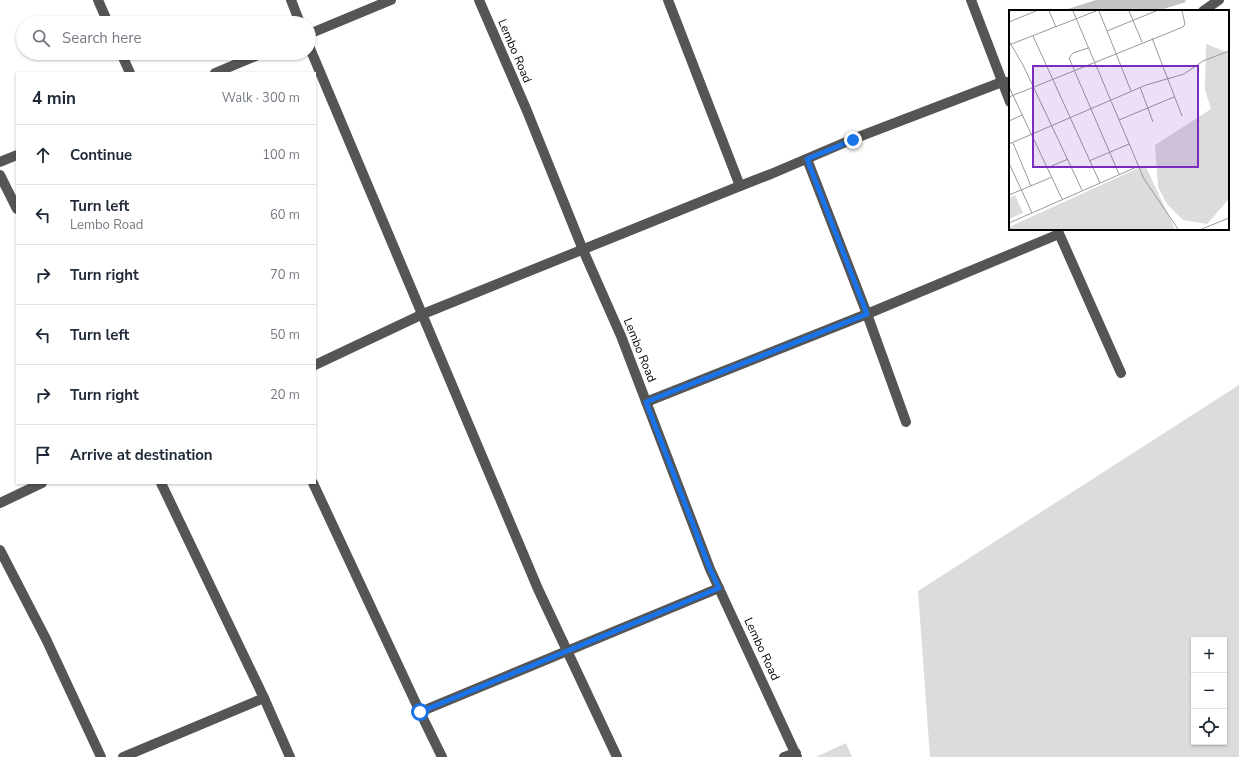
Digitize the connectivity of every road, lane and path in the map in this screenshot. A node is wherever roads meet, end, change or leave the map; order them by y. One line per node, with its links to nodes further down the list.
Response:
1 (98, 0): 9 (street)
2 (291, 0): 10 (street)
3 (391, 0): 11 (street)
4 (478, 0): 26 (street, Lembo Road)
5 (668, 0): 23 (street)
6 (971, 0): 17 (street)
7 (1219, 0): 8 (street)
8 (1204, 10)
9 (105, 16)
10 (297, 16)
11 (316, 31)
12 (124, 60): 15 (street)
13 (246, 60): 16 (street)
14 (315, 60): 27 (street)
15 (130, 72)
16 (217, 72)
17 (1006, 82): 18 (street); 20 (street)
18 (1009, 97)
19 (16, 155): 21 (street)
20 (807, 159): 23 (street); 28 (street)
21 (0, 162)
22 (0, 175): 24 (street)
23 (740, 186): 26 (street)
24 (16, 207)
25 (1058, 231): 28 (street); 30 (street)
26 (582, 250): 27 (street); 31 (street, Lembo Road)
27 (423, 314): 29 (street); 39 (street)
28 (867, 314): 31 (street); 32 (street)
29 (316, 364)
30 (1121, 373)
31 (646, 402): 38 (street, Lembo Road)
32 (906, 422)
33 (40, 484): 36 (street)
34 (160, 484): 40 (street)
35 (314, 484): 41 (street)
36 (0, 502)
37 (0, 550): 43 (street)
38 (719, 588): 39 (street); 42 (street, Lembo Road)
39 (567, 650): 41 (street); 47 (street)
40 (264, 698): 44 (street); 45 (street)
41 (420, 712): 46 (street)
42 (796, 755): 48 (street)
43 (101, 757)
44 (123, 757)
45 (290, 757)
46 (442, 757)
47 (617, 757)
48 (784, 757)

